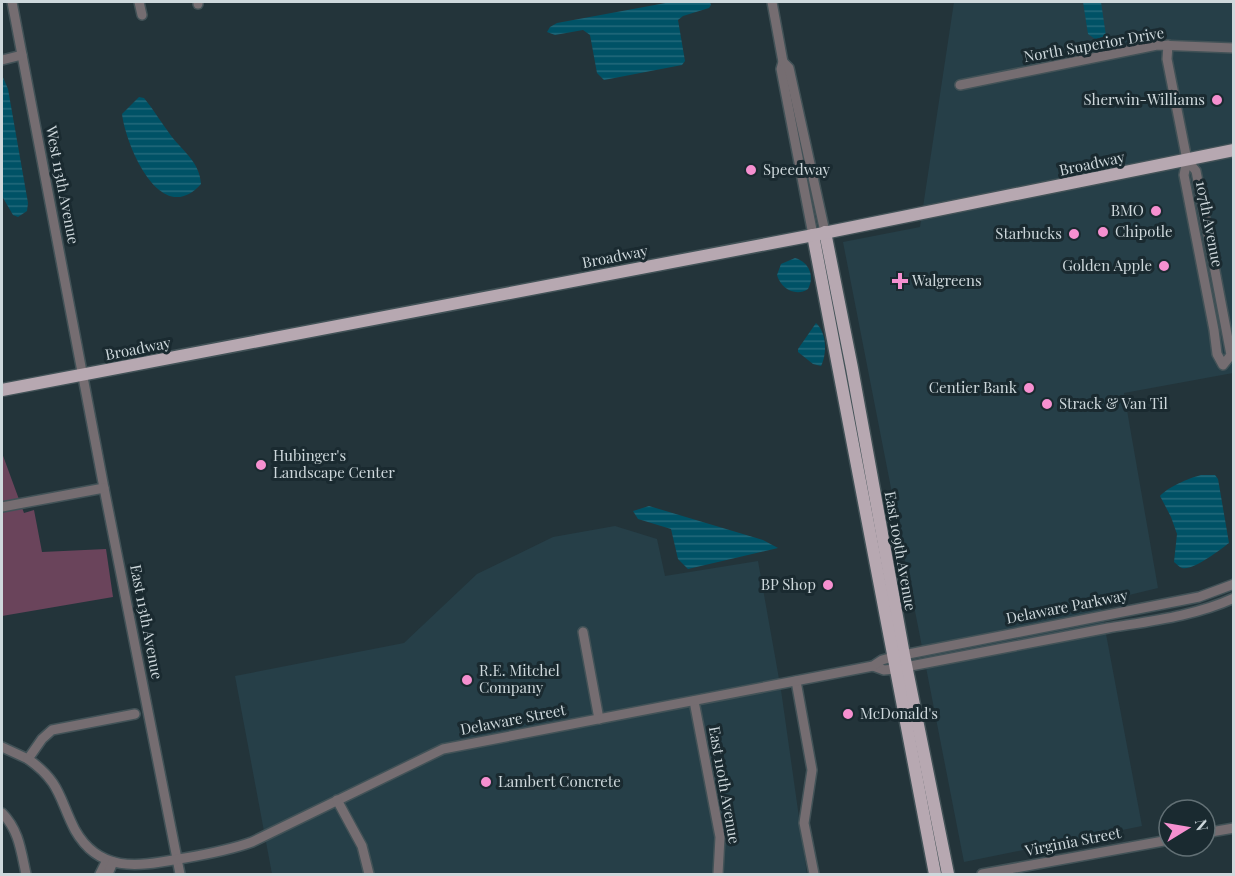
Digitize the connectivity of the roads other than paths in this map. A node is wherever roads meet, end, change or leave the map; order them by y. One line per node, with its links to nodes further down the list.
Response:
1 (12, 2): 7 (street, West 113th Avenue)
2 (139, 2): 4 (street)
3 (772, 2): 12 (street)
4 (142, 15)
5 (1167, 45): 6 (street, North Superior Drive); 9 (street, North Superior Drive); 11 (street, 107th Avenue)
6 (1233, 48)
7 (22, 56): 8 (street); 13 (street, West 113th Avenue)
8 (2, 60)
9 (960, 85)
10 (1233, 150): 11 (main road, Broadway)
11 (1187, 160): 11 (street, 107th Avenue); 12 (main road, Broadway)
12 (819, 234): 13 (main road, Broadway); 20 (main road, East 109th Avenue)
13 (84, 375): 14 (main road, Broadway); 15 (street, East 113th Avenue)
14 (2, 390)
15 (104, 489): 16 (street); 32 (street, East 113th Avenue)
16 (2, 507)
17 (1233, 584): 20 (street, Delaware Parkway)
18 (1233, 598): 20 (street, Delaware Parkway)
19 (583, 632): 24 (street)
20 (899, 662): 21 (street, Delaware Street); 41 (main road, East 109th Avenue); 42 (main road, East 109th Avenue)
21 (796, 681): 22 (street, Delaware Street); 40 (street)
22 (694, 701): 24 (street, Delaware Street); 39 (street, East 110th Avenue)
23 (135, 714): 26 (street)
24 (599, 719): 27 (street, Delaware Street)
25 (2, 747): 26 (street)
26 (28, 759): 33 (street)
27 (337, 800): 32 (street, Delaware Street); 38 (street)
28 (2, 814): 34 (street)
29 (1233, 828): 30 (street)
30 (1217, 831)
31 (1157, 842): 43 (street, Virginia Street)
32 (177, 859): 33 (street); 37 (street, East 113th Avenue)
33 (110, 861): 35 (street); 36 (street)
34 (26, 874)
35 (100, 874)
36 (108, 874)
37 (180, 874)
38 (369, 874)
39 (718, 874)
40 (814, 874)
41 (935, 874)
42 (948, 874)
43 (982, 874)

